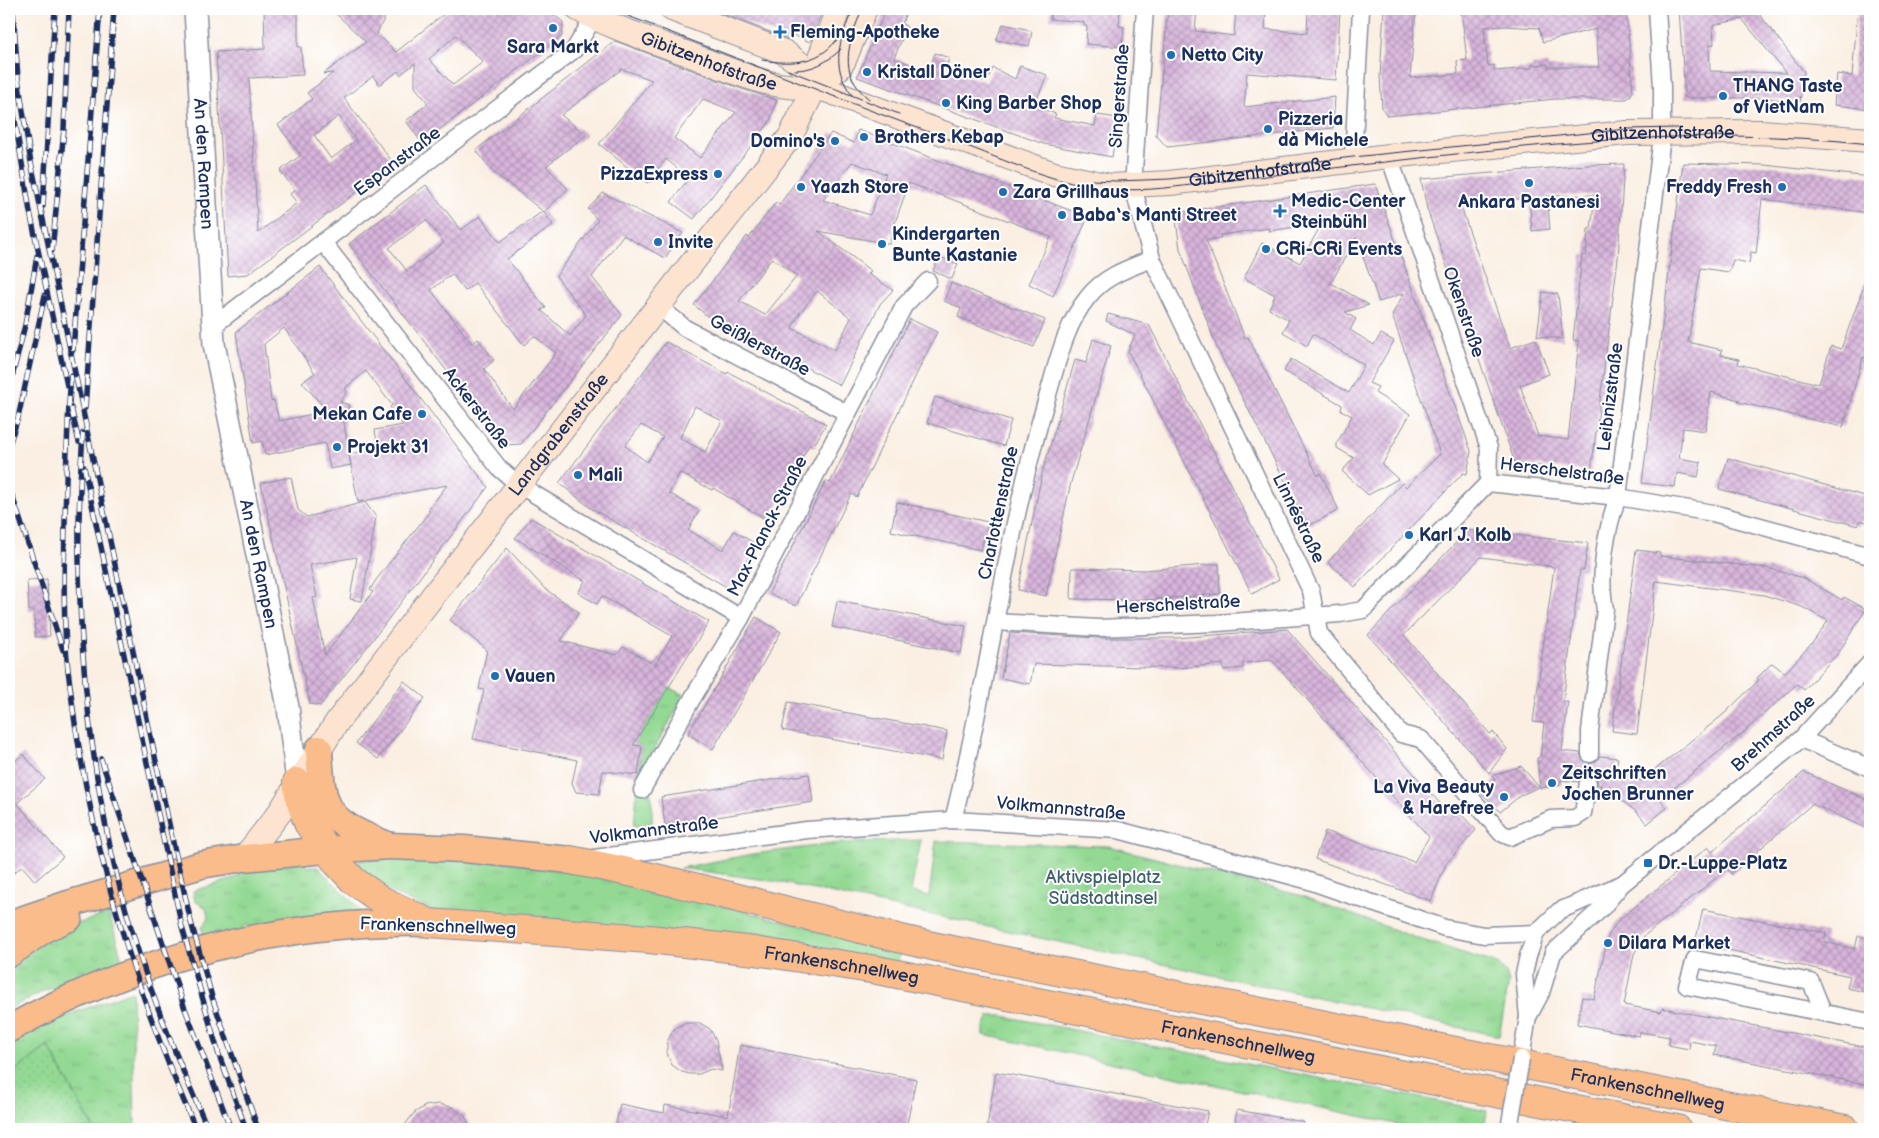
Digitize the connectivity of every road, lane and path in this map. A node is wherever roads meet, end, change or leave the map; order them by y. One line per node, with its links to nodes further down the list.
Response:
1 (195, 9): 19 (street, An den Rampen)
2 (672, 9): 9 (main road, Gibitzenhofstraße)
3 (838, 9): 9 (main road, Landgrabenstraße)
4 (865, 9): 9 (main road, Landgrabenstraße)
5 (1145, 9): 14 (street, Singerstraße)
6 (1361, 9): 13 (street)
7 (1657, 9): 10 (street, Leibnizstraße)
8 (586, 13): 9 (main road, Gibitzenhofstraße); 15 (street, Espanstraße)
9 (815, 86): 14 (main road, Gibitzenhofstraße); 18 (main road, Landgrabenstraße)
10 (1662, 132): 11 (main road, Gibitzenhofstraße); 12 (main road, Gibitzenhofstraße); 23 (street, Leibnizstraße)
11 (1870, 140)
12 (1389, 156): 13 (main road, Gibitzenhofstraße); 21 (street, Okenstraße)
13 (1353, 161): 14 (main road, Gibitzenhofstraße)
14 (1133, 186): 16 (street, Linnéstraße)
15 (323, 242): 19 (street, Espanstraße); 22 (street, Ackerstraße)
16 (1152, 259): 25 (street, Linnéstraße); 27 (street, Charlottenstraße)
17 (928, 281): 20 (street, Max-Planck-Straße)
18 (659, 307): 20 (street, Geißlerstraße); 22 (main road, Landgrabenstraße)
19 (213, 326): 33 (street, An den Rampen)
20 (847, 414): 26 (street, Max-Planck-Straße)
21 (1488, 483): 23 (street, Herschelstraße); 25 (street, Herschelstraße)
22 (519, 485): 26 (street, Ackerstraße); 30 (main road, Landgrabenstraße)
23 (1618, 497): 24 (street, Herschelstraße); 31 (street, Leibnizstraße)
24 (1870, 556)
25 (1316, 615): 27 (street, Herschelstraße); 34 (street, Linnéstraße)
26 (741, 618): 35 (street, Max-Planck-Straße)
27 (996, 622): 36 (street, Charlottenstraße)
28 (1870, 662): 29 (street, Brehmstraße)
29 (1801, 739): 32 (street); 41 (street, Brehmstraße)
30 (319, 749): 33 (main road, Landgrabenstraße); 37 (main road)
31 (1590, 754)
32 (1870, 768)
33 (298, 782): 38 (highway); 39 (main road)
34 (1588, 783)
35 (642, 790)
36 (954, 820): 40 (street, Volkmannstraße); 44 (street, Volkmannstraße)
37 (390, 846): 38 (main road, Frankenschnellweg); 40 (main road, Frankenschnellweg)
38 (325, 850): 39 (main road, Frankenschnellweg); 42 (highway)
39 (244, 858): 43 (main road); 46 (main road)
40 (570, 860): 53 (highway, Frankenschnellweg)
41 (1622, 884): 44 (street); 45 (street)
42 (429, 923): 50 (main road, Frankenschnellweg); 52 (highway, Frankenschnellweg)
43 (9, 924)
44 (1536, 933): 45 (street); 48 (street)
45 (1553, 953): 48 (street)
46 (9, 954)
47 (1822, 1012): 47 (street); 49 (street)
48 (1528, 1017): 51 (street, bridge)
49 (1870, 1022)
50 (9, 1028)
51 (1509, 1129)
52 (1677, 1129)
53 (1845, 1129)

